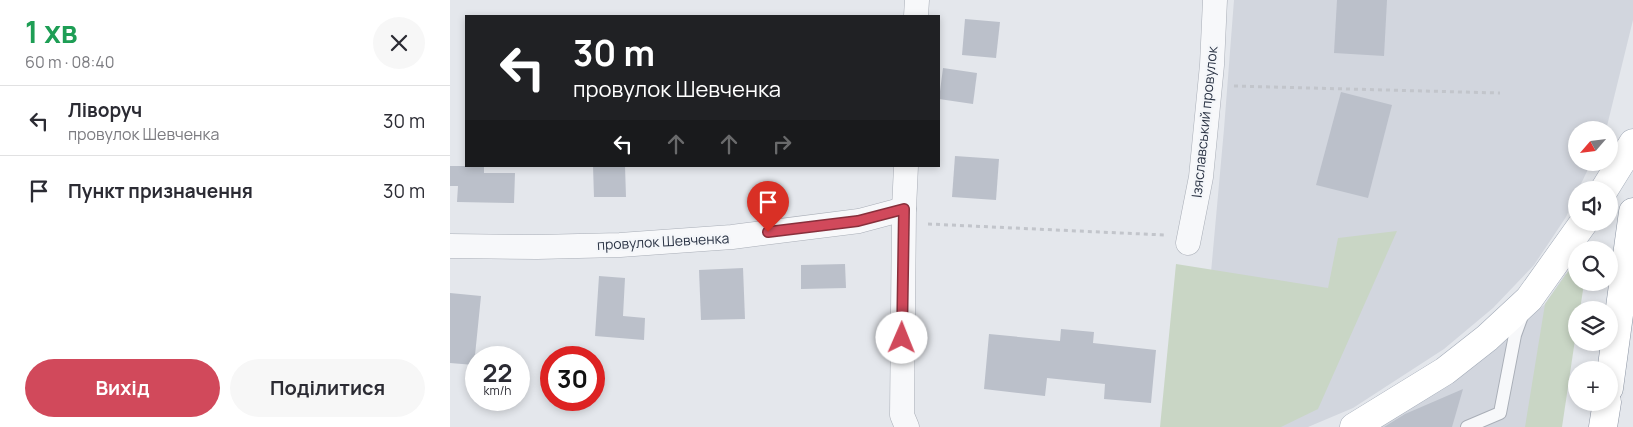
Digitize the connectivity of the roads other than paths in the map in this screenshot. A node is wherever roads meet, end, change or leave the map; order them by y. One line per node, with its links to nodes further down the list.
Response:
1 (917, 0): 3 (street)
2 (1215, 0): 10 (street, Ізяславський провулок)
3 (916, 15)
4 (1633, 143): 6 (main road)
5 (906, 167): 8 (street)
6 (1610, 181)
7 (1633, 212): 13 (main road)
8 (903, 216): 11 (street, провулок Шевченка); 15 (street)
9 (1578, 231): 12 (main road)
10 (1189, 240)
11 (450, 246)
12 (1529, 299): 16 (main road); 17 (lane)
13 (1613, 361)
14 (1606, 411): 18 (main road)
15 (906, 427)
16 (1354, 427)
17 (1468, 427)
18 (1603, 427)

